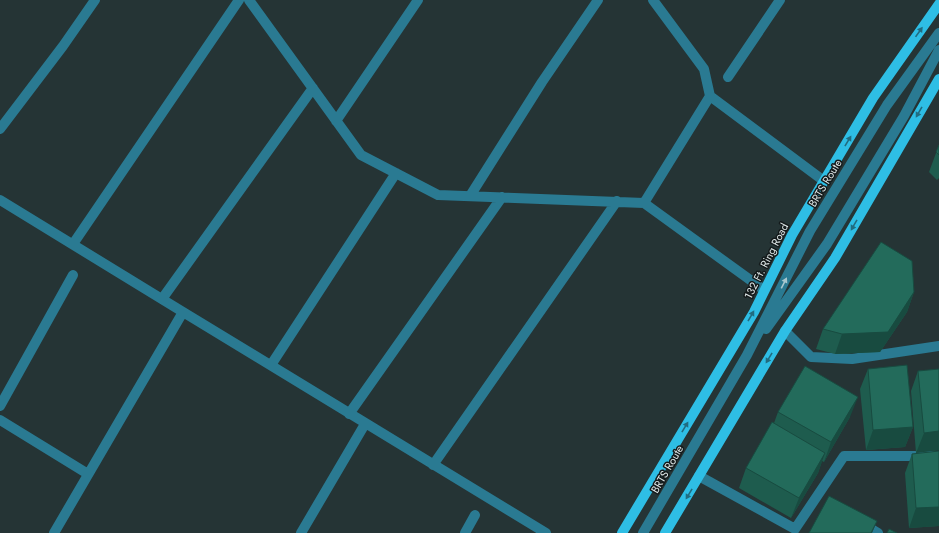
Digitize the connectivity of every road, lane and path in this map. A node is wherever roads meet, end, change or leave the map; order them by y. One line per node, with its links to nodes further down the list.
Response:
1 (95, 0): 16 (street)
2 (239, 0): 24 (street)
3 (249, 0): 13 (street)
4 (418, 0): 15 (street)
5 (598, 0): 19 (street)
6 (654, 0): 14 (street)
7 (780, 0): 11 (street)
8 (939, 4): 18 (main road, 132 Ft. Ring Road, one-way to 8)
9 (939, 33): 31 (street, BRTS Route, one-way to 9)
10 (939, 50): 31 (street, BRTS Route)
11 (728, 77)
12 (939, 79): 29 (main road, one-way to 29)
13 (313, 88): 15 (street); 27 (street)
14 (710, 96): 18 (street); 23 (street)
15 (336, 121): 17 (street)
16 (0, 129)
17 (396, 173): 19 (street); 32 (street)
18 (824, 181): 26 (main road, 132 Ft. Ring Road)
19 (470, 196): 20 (street)
20 (502, 197): 22 (street); 34 (street)
21 (0, 200): 24 (street)
22 (617, 201): 23 (street); 38 (street)
23 (644, 203): 26 (street)
24 (73, 244): 27 (street)
25 (73, 275): 33 (street)
26 (764, 290): 47 (main road, 132 Ft. Ring Road, one-way to 26)
27 (162, 300): 28 (street)
28 (183, 312): 32 (street); 39 (street)
29 (785, 332): 30 (street); 40 (main road, one-way to 40)
30 (939, 346)
31 (747, 355): 48 (street, BRTS Route)
32 (271, 365): 34 (street)
33 (0, 406)
34 (349, 414): 36 (street)
35 (0, 420): 39 (street)
36 (365, 424): 38 (street); 44 (street)
37 (939, 456): 40 (street)
38 (433, 465): 46 (street)
39 (88, 474): 43 (street)
40 (699, 476): 49 (main road, one-way to 49)
41 (475, 515): 45 (street)
42 (858, 521): 50 (street)
43 (54, 533)
44 (301, 533)
45 (465, 533)
46 (546, 533)
47 (622, 533)
48 (643, 533)
49 (665, 533)
50 (878, 533)

